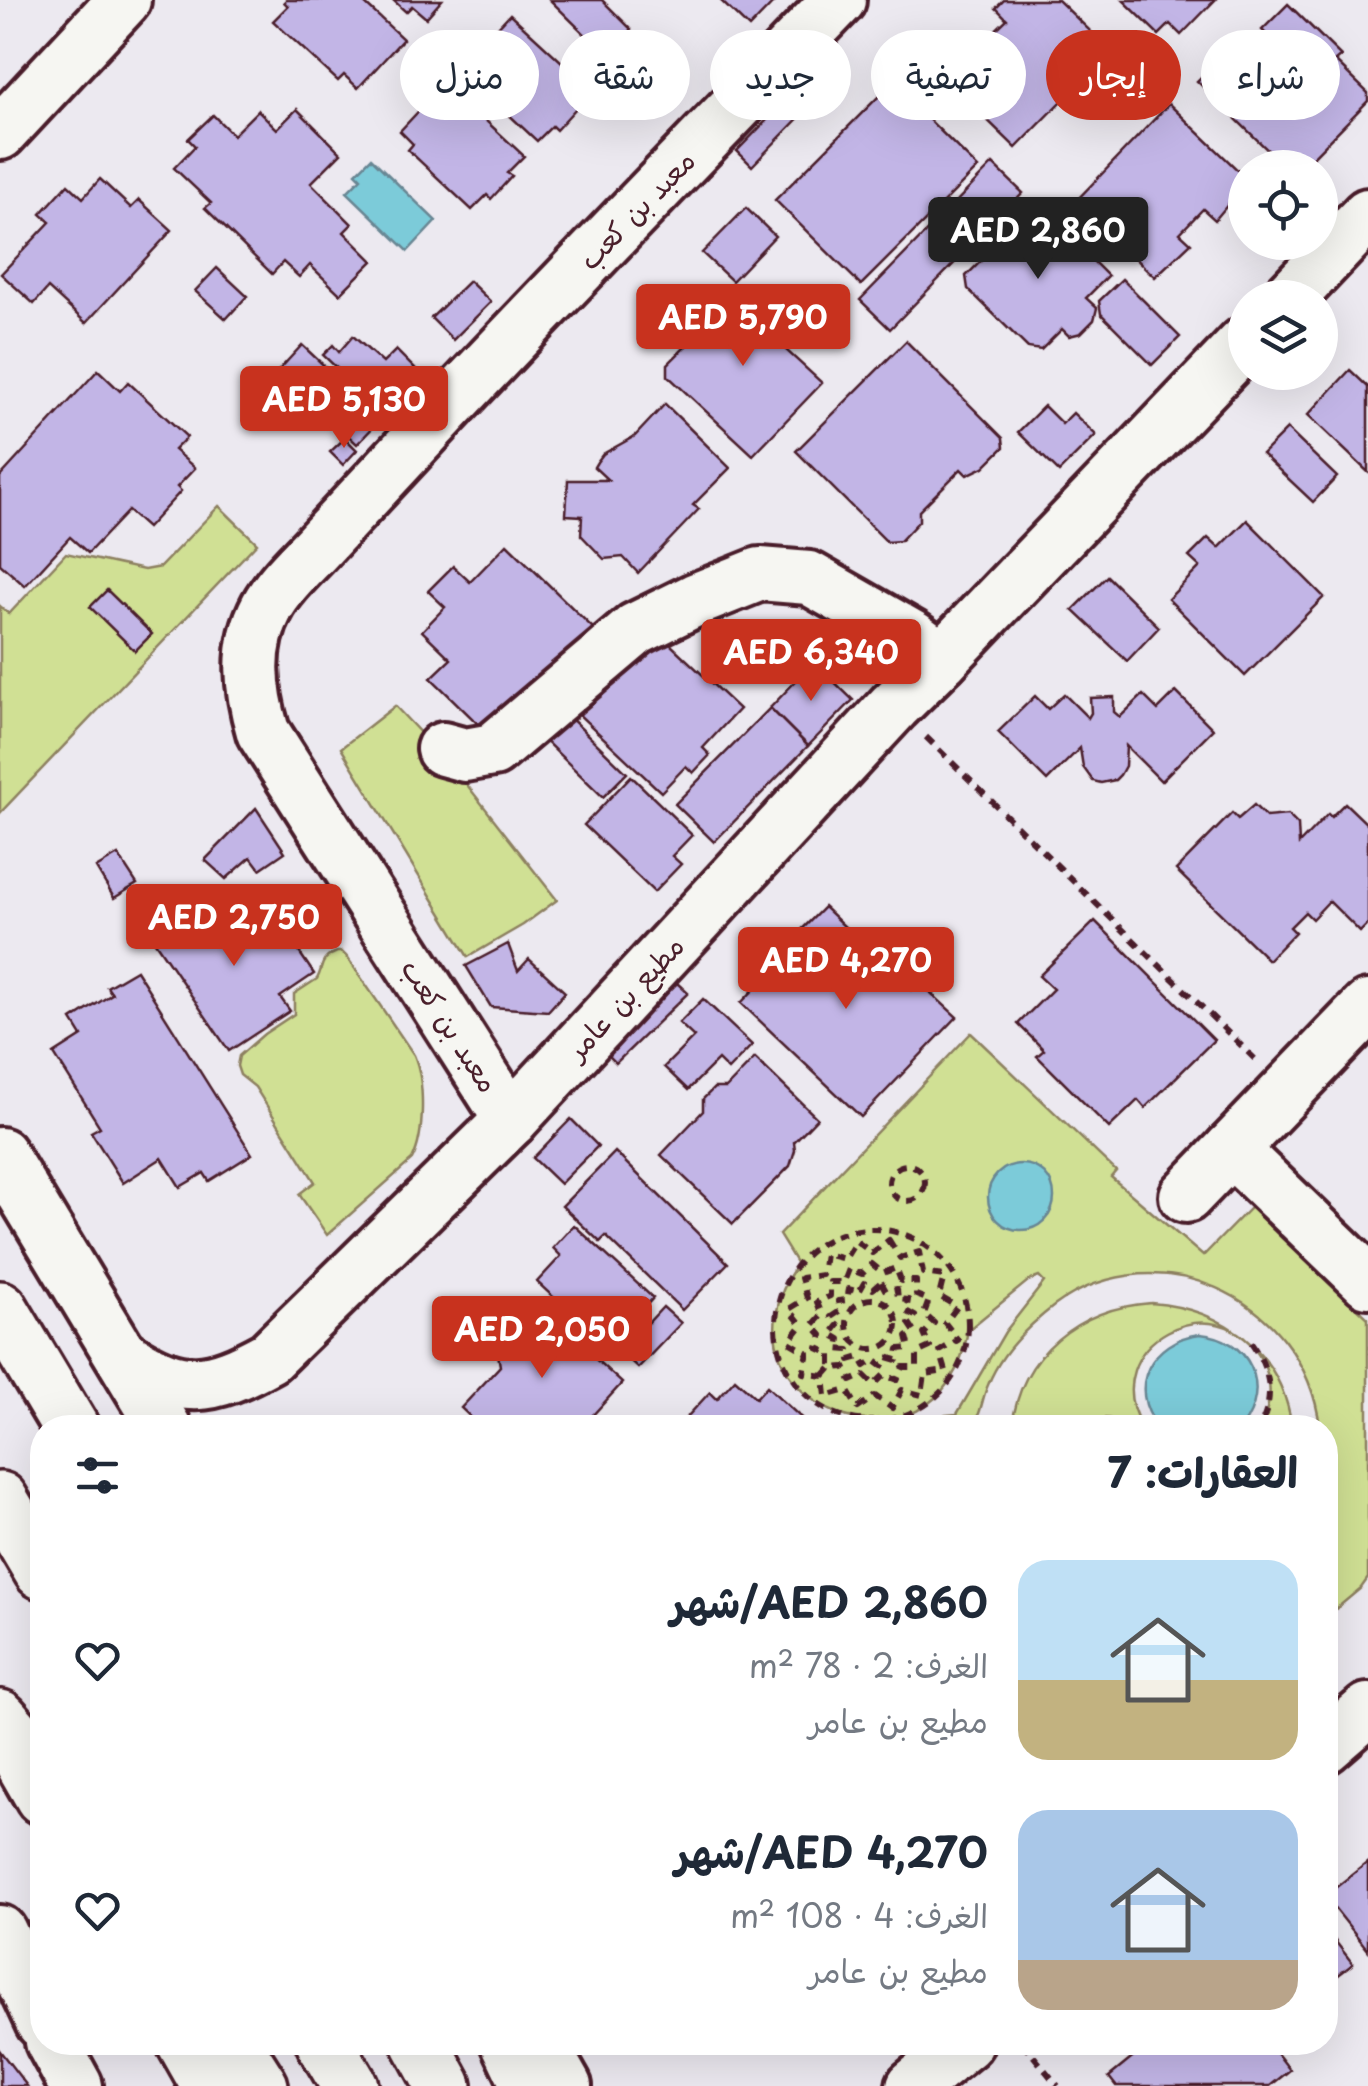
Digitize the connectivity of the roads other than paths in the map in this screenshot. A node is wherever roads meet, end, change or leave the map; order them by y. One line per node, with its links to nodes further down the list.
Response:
1 (124, 0): 3 (street)
2 (839, 0): 10 (street, معبد بن كعب)
3 (0, 133)
4 (1368, 215): 5 (street)
5 (1306, 280)
6 (1228, 361): 7 (street, مطيع بن عامر)
7 (942, 660): 8 (street); 10 (street, مطيع بن عامر)
8 (443, 749)
9 (1368, 1007): 11 (street)
10 (511, 1120): 16 (street, مطيع بن عامر)
11 (1231, 1149): 13 (street); 14 (street)
12 (0, 1154): 16 (street)
13 (1186, 1196)
14 (1368, 1281)
15 (0, 1309): 17 (highway)
16 (124, 1357): 18 (street)
17 (63, 1415)
18 (158, 1415)
19 (0, 1500): 20 (highway)
20 (30, 1551)
21 (1368, 1710): 23 (street)
22 (0, 1721): 24 (highway); 25 (street)
23 (1338, 1736)
24 (30, 1753)
25 (30, 1776)
26 (0, 1932): 27 (street)
27 (30, 1996)
28 (59, 2055): 36 (street)
29 (190, 2055): 37 (street)
30 (240, 2055): 38 (highway)
31 (332, 2055): 39 (highway)
32 (427, 2055): 40 (highway)
33 (515, 2055): 41 (highway)
34 (547, 2055): 42 (street)
35 (951, 2055): 43 (street)
36 (76, 2086)
37 (208, 2086)
38 (260, 2086)
39 (350, 2086)
40 (444, 2086)
41 (530, 2086)
42 (564, 2086)
43 (914, 2086)

